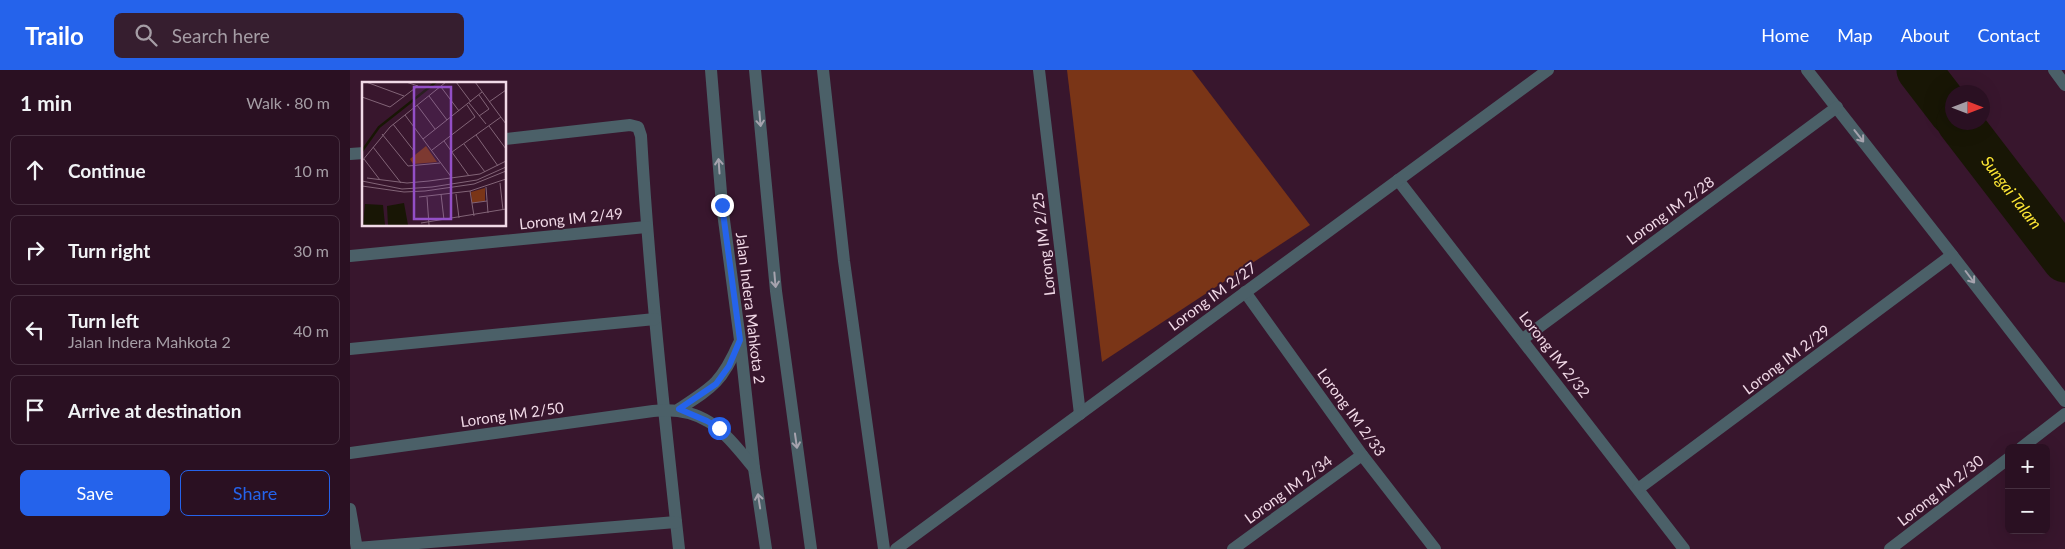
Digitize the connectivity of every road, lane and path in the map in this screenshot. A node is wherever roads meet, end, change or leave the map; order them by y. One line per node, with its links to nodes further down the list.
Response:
1 (711, 70): 18 (street, Jalan Indera Mahkota 2, one-way to 1)
2 (755, 70): 36 (street, Jalan Indera Mahkota 2, one-way to 36)
3 (823, 70): 37 (street)
4 (1039, 70): 23 (street, Lorong IM 2/25)
5 (1548, 70): 11 (street, Lorong IM 2/27)
6 (1807, 70): 9 (street)
7 (2054, 70): 8 (street)
8 (2065, 85)
9 (1837, 107): 13 (street, one-way to 13); 17 (street, Lorong IM 2/28)
10 (506, 139): 12 (street)
11 (1398, 180): 15 (street, Lorong IM 2/27); 17 (street, Lorong IM 2/32)
12 (646, 227): 14 (street, Lorong IM 2/49); 16 (street)
13 (1952, 254): 20 (street, one-way to 20); 30 (street, Lorong IM 2/29)
14 (350, 256)
15 (1245, 292): 23 (street, Lorong IM 2/27); 27 (street, Lorong IM 2/33)
16 (655, 319): 19 (street); 21 (street)
17 (1523, 339): 30 (street, Lorong IM 2/32)
18 (740, 340): 22 (street); 29 (street, Jalan Indera Mahkota 2)
19 (350, 349)
20 (2065, 401)
21 (664, 409): 22 (street, Lorong IM 2/50); 26 (street, Lorong IM 2/50); 32 (street)
22 (679, 409): 29 (street)
23 (1080, 414): 38 (street, Lorong IM 2/27)
24 (2065, 414): 25 (street)
25 (2026, 444)
26 (350, 453)
27 (1362, 456): 39 (street, Lorong IM 2/34); 40 (street, Lorong IM 2/33)
28 (2005, 461): 42 (street, Lorong IM 2/30)
29 (754, 468): 35 (street, Jalan Indera Mahkota 2, one-way to 29)
30 (1638, 489): 41 (street, Lorong IM 2/32)
31 (350, 509): 33 (street)
32 (676, 522): 33 (street); 34 (street)
33 (357, 549)
34 (679, 549)
35 (766, 549)
36 (811, 549)
37 (884, 549)
38 (896, 549)
39 (1233, 549)
40 (1435, 549)
41 (1684, 549)
42 (1890, 549)

